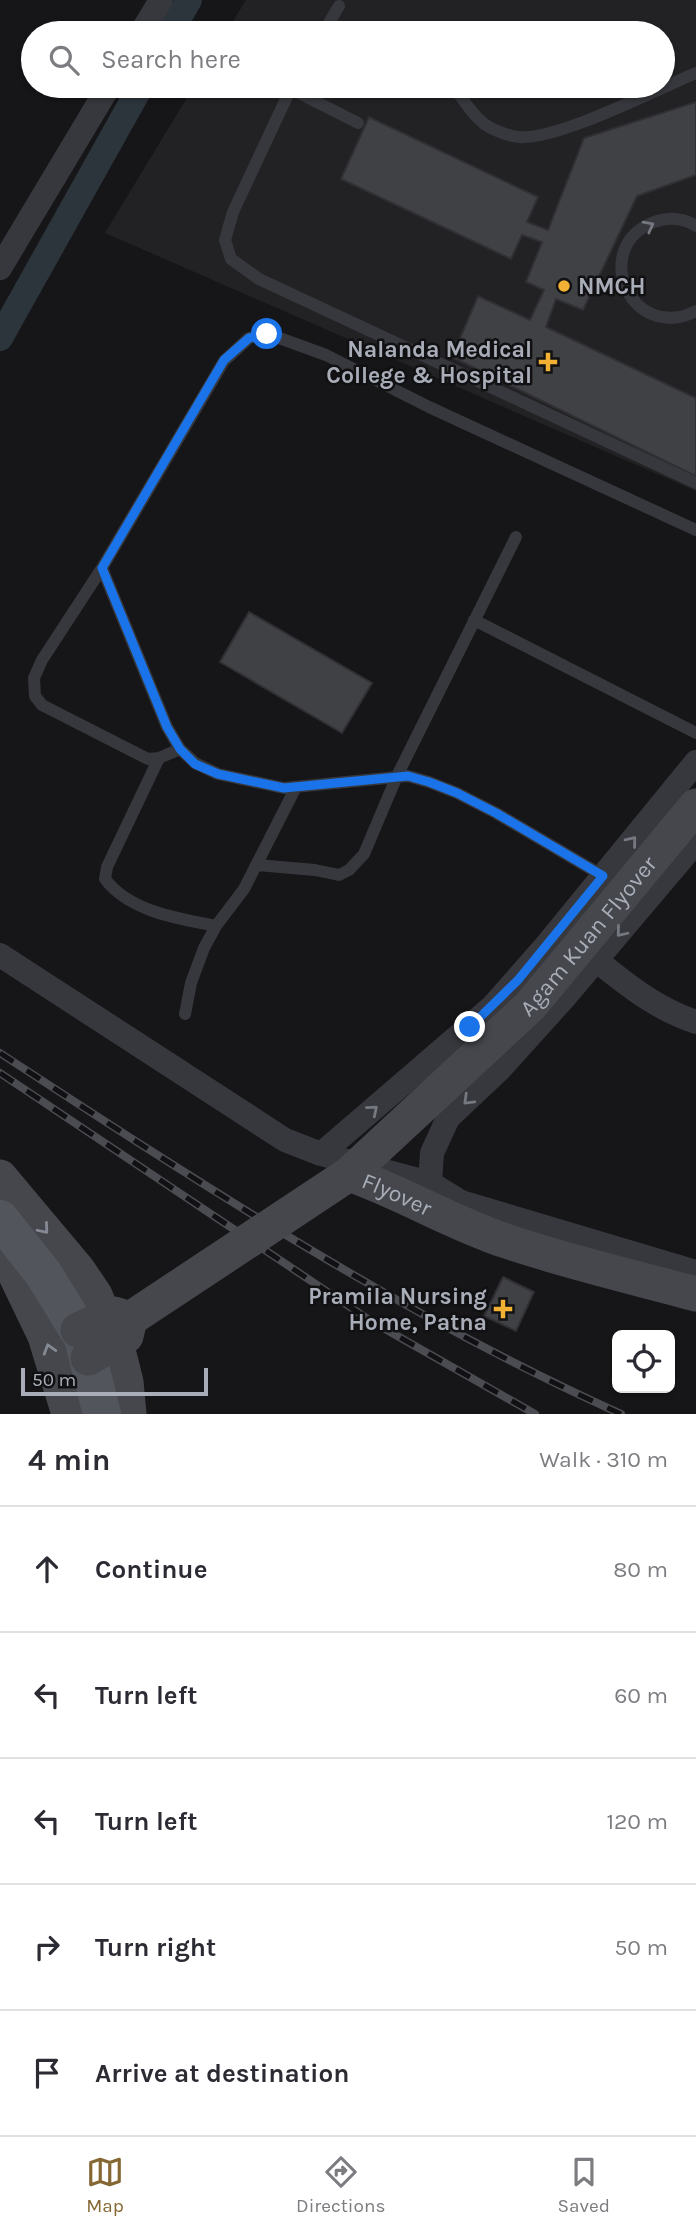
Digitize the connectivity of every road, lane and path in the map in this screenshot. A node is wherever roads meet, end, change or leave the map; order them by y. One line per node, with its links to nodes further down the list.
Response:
1 (161, 0): 3 (street)
2 (339, 6): 4 (lane)
3 (148, 21)
4 (330, 21)
5 (696, 73): 6 (lane)
6 (675, 82)
7 (102, 98): 14 (street)
8 (287, 98): 16 (lane)
9 (312, 98): 12 (lane)
10 (462, 98): 11 (lane)
11 (637, 98)
12 (358, 123)
13 (696, 226): 15 (lane, one-way to 13)
14 (0, 268)
15 (696, 311)
16 (696, 483)
17 (696, 530): 19 (lane)
18 (516, 537): 20 (lane)
19 (102, 568): 22 (lane); 23 (lane)
20 (474, 620): 21 (lane); 25 (lane)
21 (696, 733)
22 (180, 749): 23 (lane); 26 (lane)
23 (159, 758): 31 (lane)
24 (696, 762): 30 (street, one-way to 24)
25 (397, 776): 26 (lane); 29 (lane); 30 (lane)
26 (296, 787): 29 (lane)
27 (696, 806): 37 (street, Agam Kuan Flyover, bridge)
28 (696, 842): 33 (street, one-way to 33)
29 (257, 865): 31 (lane)
30 (603, 876): 36 (street, one-way to 30)
31 (216, 926): 34 (lane)
32 (0, 955): 36 (street)
33 (596, 960): 35 (street); 39 (street, one-way to 39)
34 (185, 1014)
35 (696, 1021)
36 (321, 1154): 39 (street)
37 (349, 1174): 43 (street, Flyover); 44 (street, Flyover, bridge)
38 (0, 1177): 47 (street, one-way to 47)
39 (430, 1184): 42 (street)
40 (0, 1219): 44 (main road)
41 (0, 1250): 45 (street, one-way to 41)
42 (696, 1272)
43 (696, 1294)
44 (83, 1344): 46 (main road)
45 (69, 1414)
46 (102, 1414)
47 (129, 1414)

